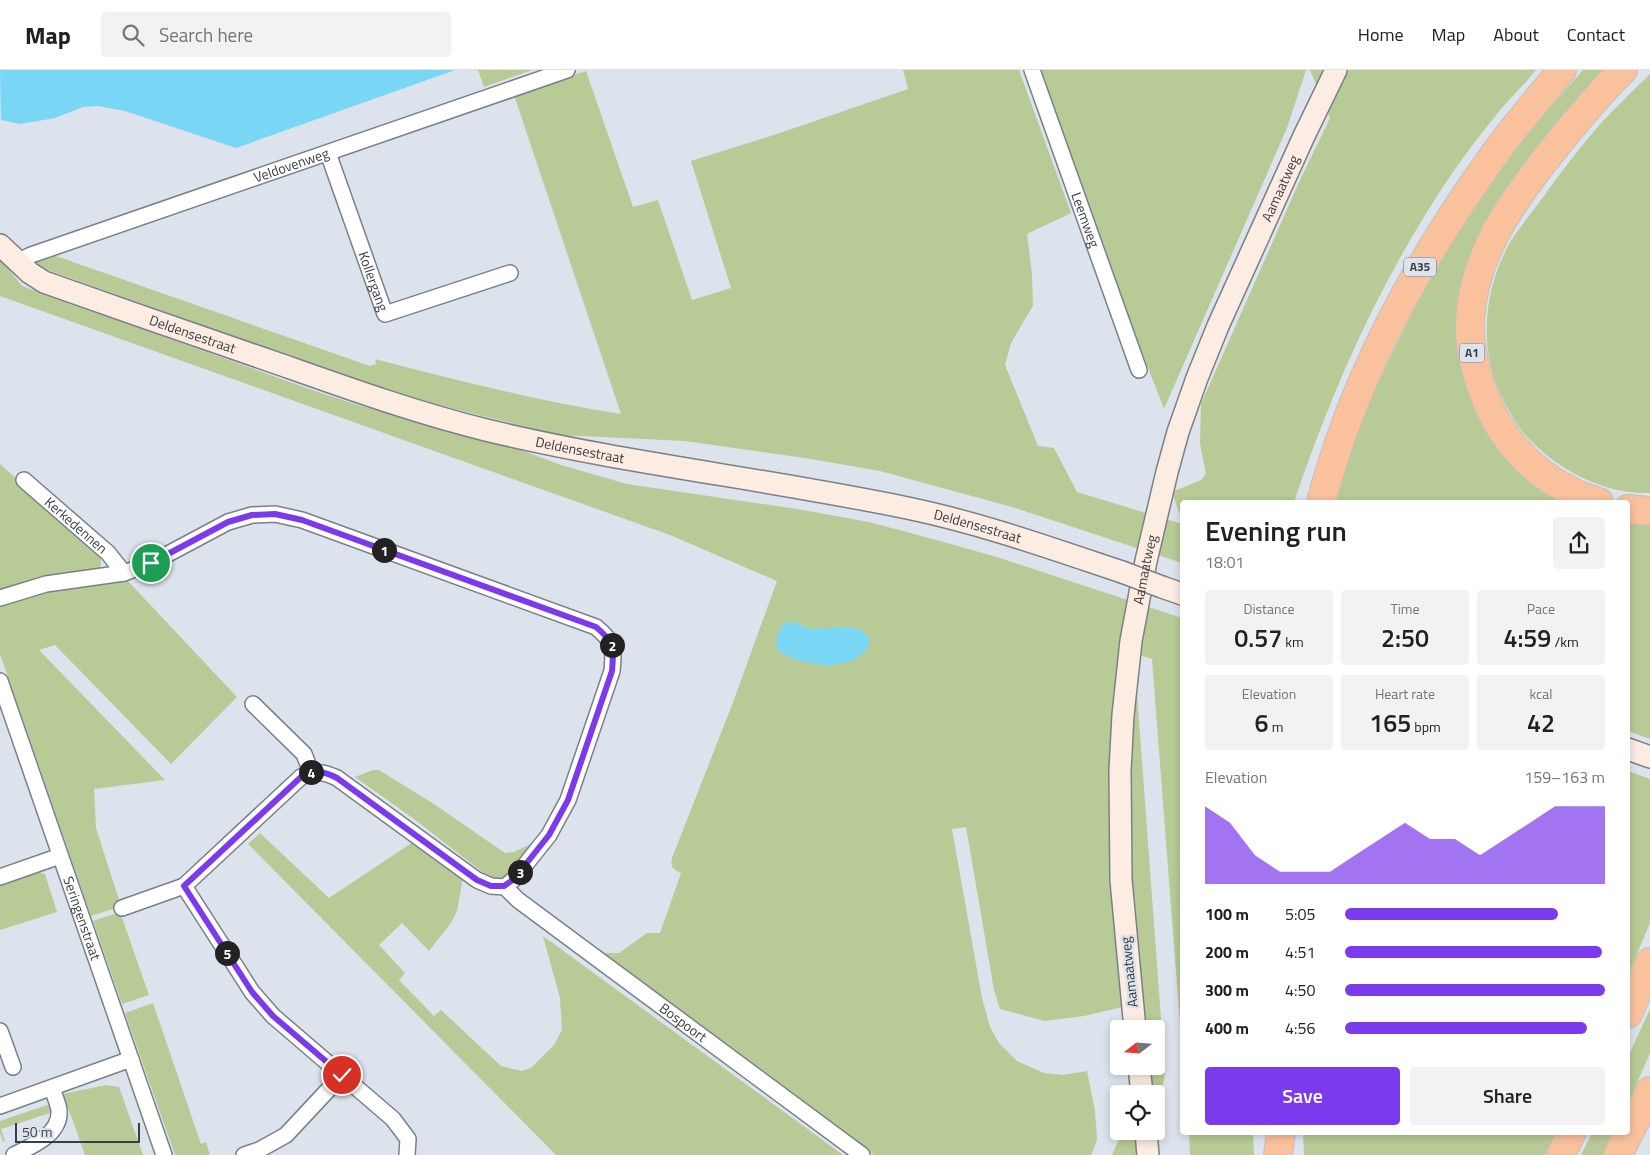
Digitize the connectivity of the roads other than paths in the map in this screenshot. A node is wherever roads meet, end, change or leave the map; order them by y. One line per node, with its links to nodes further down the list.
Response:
1 (567, 70): 8 (street, Veldovenweg)
2 (1032, 70): 12 (street, Leemweg)
3 (1319, 70): 7 (street, Aamaatweg)
4 (1336, 70): 7 (street, Aamaatweg)
5 (1562, 70): 14 (highway, A35)
6 (1623, 70): 15 (highway, A1)
7 (1304, 136): 34 (street, Aamaatweg)
8 (328, 153): 10 (street, Veldovenweg); 11 (street, Kollergang)
9 (0, 245): 10 (street, Deldensestraat)
10 (17, 262): 19 (street, Deldensestraat, bridge)
11 (510, 273)
12 (1139, 370)
13 (24, 480): 18 (street, Kerkedennen)
14 (1322, 500)
15 (1594, 500)
16 (1630, 509): 17 (highway)
17 (1650, 510)
18 (124, 573): 20 (street, Kerkedennen); 30 (street, Kerkedennen)
19 (1180, 593)
20 (0, 598)
21 (0, 681): 22 (street, Seringenstraat)
22 (4, 703): 27 (street, Seringenstraat)
23 (254, 704): 26 (street)
24 (1630, 750): 25 (street)
25 (1650, 756)
26 (312, 772): 29 (street); 30 (street)
27 (60, 856): 28 (street); 36 (street, Seringenstraat)
28 (0, 877)
29 (184, 886): 31 (street); 38 (street)
30 (504, 886): 52 (street, Bospoort)
31 (122, 908)
32 (1650, 962): 33 (highway)
33 (1630, 1009)
34 (1134, 1020)
35 (0, 1031): 37 (street)
36 (131, 1060): 39 (street); 49 (street, Seringenstraat)
37 (13, 1067)
38 (342, 1075): 50 (street); 51 (street)
39 (52, 1088): 41 (street); 48 (street)
40 (1650, 1091): 42 (highway)
41 (0, 1106)
42 (1630, 1131)
43 (1281, 1135): 54 (highway)
44 (1293, 1135): 55 (highway)
45 (1571, 1135): 56 (highway)
46 (1628, 1135): 57 (highway)
47 (1147, 1140): 53 (street)
48 (14, 1155)
49 (164, 1155)
50 (244, 1155)
51 (408, 1155)
52 (862, 1155)
53 (1148, 1155)
54 (1278, 1155)
55 (1295, 1155)
56 (1561, 1155)
57 (1618, 1155)

